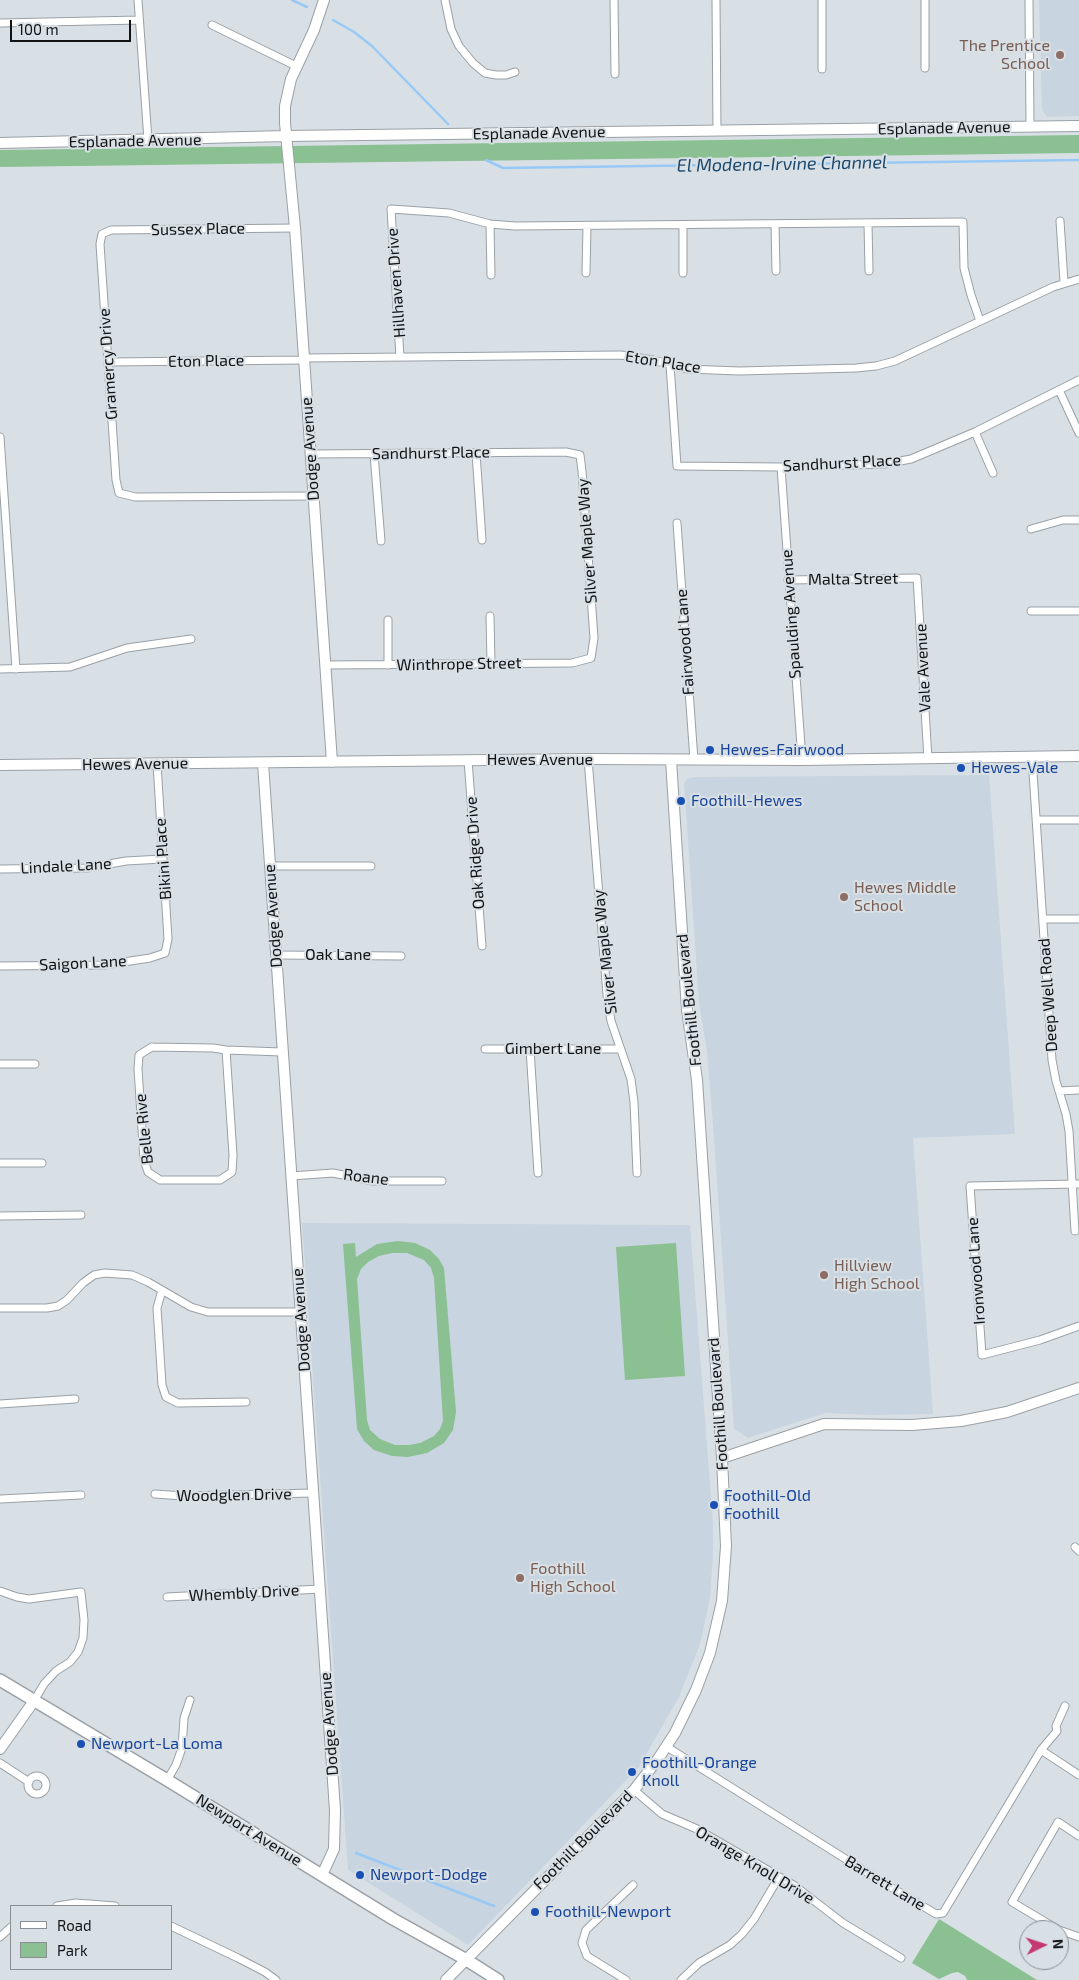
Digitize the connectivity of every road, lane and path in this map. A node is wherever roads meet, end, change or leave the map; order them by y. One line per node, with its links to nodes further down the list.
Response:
1 (138, 0): 9 (street)
2 (324, 0): 12 (street, Dodge Avenue)
3 (446, 0): 15 (street)
4 (614, 0): 16 (street)
5 (716, 0): 19 (street)
6 (822, 0): 14 (street)
7 (925, 0): 13 (street)
8 (1029, 0): 18 (street)
9 (139, 20): 10 (street); 21 (street)
10 (0, 22)
11 (212, 25): 12 (street)
12 (296, 66): 20 (street, Dodge Avenue)
13 (925, 68)
14 (822, 69)
15 (515, 72)
16 (615, 74)
17 (1079, 126): 18 (street, Esplanade Avenue)
18 (1030, 127): 19 (street, Esplanade Avenue)
19 (717, 131): 20 (street, Esplanade Avenue)
20 (286, 136): 21 (street, Esplanade Avenue); 29 (street, Dodge Avenue)
21 (148, 140): 22 (street, Esplanade Avenue)
22 (0, 143)
23 (1060, 221): 37 (street)
24 (868, 223): 26 (street); 32 (street); 38 (street)
25 (490, 224): 28 (street); 35 (street); 39 (street, Hillhaven Drive)
26 (775, 224): 27 (street); 31 (street)
27 (683, 225): 28 (street); 34 (street)
28 (586, 226): 33 (street)
29 (295, 228): 30 (street, Sussex Place); 40 (street, Dodge Avenue)
30 (102, 234): 41 (street, Gramercy Drive)
31 (776, 271)
32 (869, 271)
33 (586, 273)
34 (683, 273)
35 (491, 275)
36 (1079, 279): 37 (street, Eton Place)
37 (1064, 282): 38 (street, Eton Place)
38 (980, 321): 42 (street, Eton Place)
39 (400, 357): 40 (street, Eton Place); 42 (street, Eton Place)
40 (304, 359): 41 (street, Eton Place); 49 (street, Dodge Avenue)
41 (108, 362): 54 (street, Gramercy Drive)
42 (670, 365): 52 (street, Sandhurst Place)
43 (1079, 380): 44 (street, Sandhurst Place)
44 (1059, 390): 45 (street, Sandhurst Place); 46 (street)
45 (974, 432): 52 (street, Sandhurst Place); 53 (street)
46 (1079, 433)
47 (0, 437): 72 (street)
48 (476, 453): 50 (street, Sandhurst Place); 51 (street, Sandhurst Place); 58 (street)
49 (311, 454): 50 (street, Sandhurst Place); 54 (street, Dodge Avenue)
50 (374, 454): 59 (street)
51 (580, 455): 67 (street, Silver Maple Way)
52 (781, 467): 61 (street, Spaulding Avenue)
53 (993, 473)
54 (314, 496): 69 (street, Dodge Avenue)
55 (1079, 520): 57 (street)
56 (677, 524): 79 (street, Fairwood Lane)
57 (1031, 529)
58 (482, 540)
59 (381, 541)
60 (917, 578): 61 (street, Malta Street); 76 (street, Vale Avenue)
61 (788, 580): 80 (street, Spaulding Avenue)
62 (1031, 611): 63 (street)
63 (1079, 611)
64 (490, 616): 68 (street)
65 (388, 620): 70 (street)
66 (191, 639): 72 (street)
67 (591, 658): 68 (street, Winthrope Street)
68 (491, 663): 70 (street, Winthrope Street)
69 (326, 665): 70 (street, Winthrope Street); 82 (street, Dodge Avenue)
70 (388, 665)
71 (0, 669): 72 (street)
72 (16, 669)
73 (1079, 756): 74 (street, Hewes Avenue)
74 (1032, 757): 76 (street, Hewes Avenue); 85 (street, Deep Well Road)
75 (588, 759): 77 (street, Hewes Avenue); 78 (street, Hewes Avenue); 98 (street, Silver Maple Way)
76 (928, 759): 80 (street, Hewes Avenue)
77 (468, 760): 82 (street, Hewes Avenue); 93 (street, Oak Ridge Drive)
78 (671, 760): 79 (street, Hewes Avenue); 125 (street, Foothill Boulevard)
79 (694, 760): 80 (street, Hewes Avenue)
80 (802, 760)
81 (263, 762): 82 (street, Hewes Avenue); 83 (street, Hewes Avenue); 88 (street, Dodge Avenue)
82 (332, 762)
83 (157, 764): 84 (street, Hewes Avenue); 87 (street, Bikini Place)
84 (0, 765)
85 (1036, 820): 86 (street); 92 (street, Deep Well Road)
86 (1079, 820)
87 (162, 859): 90 (street, Lindale Lane); 94 (street, Bikini Place)
88 (270, 866): 89 (street); 95 (street, Dodge Avenue)
89 (370, 866)
90 (0, 869)
91 (1079, 919): 92 (street)
92 (1043, 920): 106 (street, Deep Well Road)
93 (482, 946)
94 (165, 953): 97 (street, Saigon Lane)
95 (276, 955): 96 (street, Oak Lane); 102 (street, Dodge Avenue)
96 (401, 956)
97 (0, 966)
98 (620, 1048): 100 (street, Gimbert Lane); 109 (street, Silver Maple Way)
99 (485, 1049): 100 (street, Gimbert Lane)
100 (530, 1049): 110 (street)
101 (226, 1050): 101 (street, Belle Rive); 102 (street, Belle Rive)
102 (282, 1052): 111 (street, Dodge Avenue)
103 (0, 1064): 104 (street)
104 (35, 1064)
105 (1079, 1090): 106 (street)
106 (1059, 1091): 113 (street, Deep Well Road)
107 (0, 1163): 108 (street)
108 (42, 1163)
109 (637, 1172)
110 (538, 1173)
111 (291, 1176): 112 (street, Roane); 119 (street, Dodge Avenue)
112 (442, 1181)
113 (1075, 1184): 116 (street, Deep Well Road); 120 (street, Ironwood Lane)
114 (0, 1216): 115 (street)
115 (81, 1216)
116 (1075, 1231)
117 (162, 1290): 118 (street); 119 (street); 123 (street)
118 (0, 1308)
119 (300, 1312): 126 (street, Dodge Avenue)
120 (1079, 1326)
121 (1079, 1388): 125 (street)
122 (75, 1399): 124 (street)
123 (246, 1402)
124 (0, 1404)
125 (722, 1458): 137 (street, Foothill Boulevard)
126 (313, 1493): 127 (street, Woodglen Drive); 130 (street, Dodge Avenue)
127 (155, 1494)
128 (81, 1495): 129 (street)
129 (0, 1499)
130 (320, 1589): 132 (street, Whembly Drive); 146 (street, Dodge Avenue)
131 (0, 1591): 135 (street)
132 (167, 1597)
133 (0, 1680): 135 (main road, Newport Avenue)
134 (190, 1700): 142 (street)
135 (34, 1701): 138 (street); 142 (main road, Newport Avenue)
136 (1065, 1706): 139 (street, Barrett Lane)
137 (667, 1747): 139 (street, Barrett Lane); 144 (street, Foothill Boulevard)
138 (0, 1749)
139 (1041, 1750): 141 (street)
140 (0, 1763): 143 (street)
141 (1079, 1776)
142 (167, 1780): 146 (main road, Newport Avenue)
143 (29, 1782)
144 (634, 1790): 147 (street, Orange Knoll Drive); 156 (street, Foothill Boulevard)
145 (1079, 1836): 151 (street)
146 (322, 1875): 156 (main road, Newport Avenue)
147 (779, 1877): 155 (street, Orange Knoll Drive); 161 (street)
148 (633, 1884): 160 (street)
149 (63, 1905): 150 (street)
150 (102, 1905)
151 (1042, 1920)
152 (172, 1926): 157 (street)
153 (10, 1928): 154 (street)
154 (0, 1936)
155 (901, 1958)
156 (465, 1959): 158 (street, Foothill Boulevard); 159 (main road, Newport Avenue)
157 (276, 1980)
158 (446, 1980)
159 (498, 1980)
160 (626, 1980)
161 (680, 1980)

